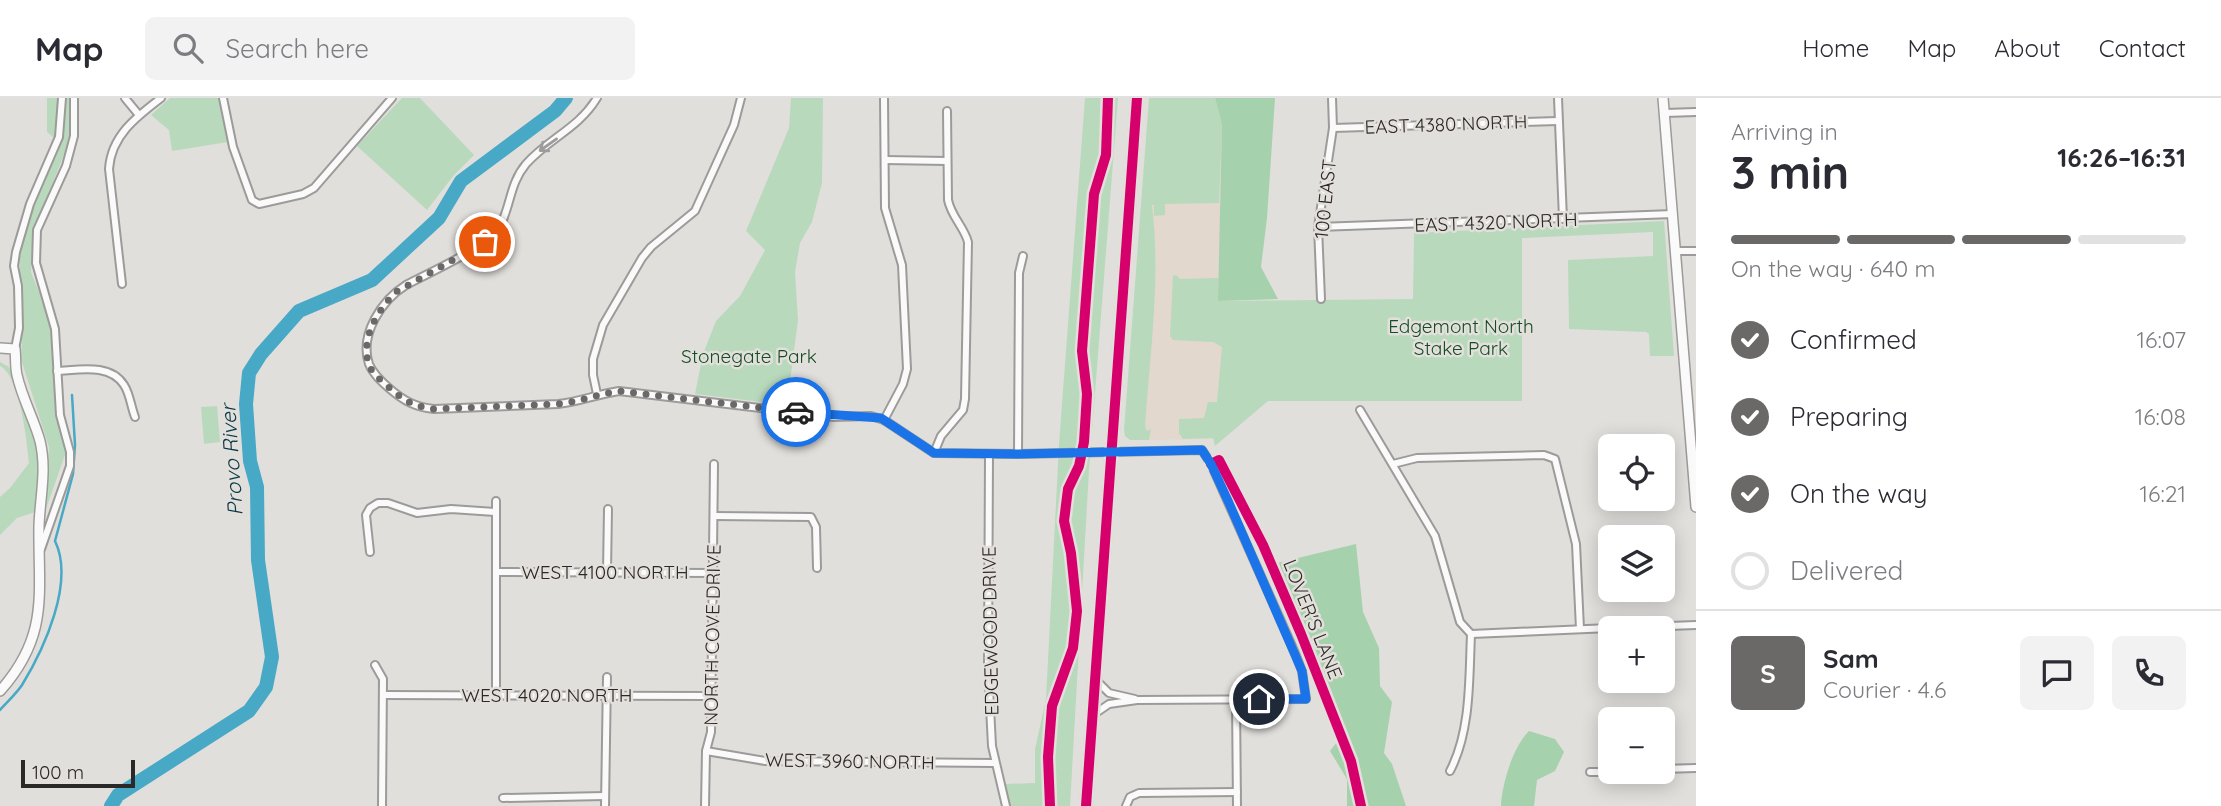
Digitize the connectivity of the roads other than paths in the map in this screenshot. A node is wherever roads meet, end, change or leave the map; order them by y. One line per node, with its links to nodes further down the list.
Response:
1 (62, 98): 31 (street)
2 (74, 98): 34 (street)
3 (125, 98): 17 (street)
4 (162, 98): 17 (street)
5 (223, 98): 6 (street)
6 (392, 98)
7 (597, 98): 35 (street, one-way to 35)
8 (741, 98): 35 (street)
9 (884, 98): 20 (street)
10 (1137, 98): 40 (highway)
11 (1332, 98): 19 (street, 100 EAST)
12 (1558, 98): 18 (street)
13 (1663, 98): 16 (main road)
14 (947, 111): 21 (street)
15 (1696, 112): 16 (street)
16 (1665, 113): 22 (main road)
17 (139, 116): 28 (street)
18 (1558, 121): 19 (street, EAST 4380 NORTH); 23 (street)
19 (1333, 128): 24 (street, 100 EAST)
20 (885, 160): 21 (street); 38 (street)
21 (947, 161): 39 (street)
22 (1674, 214): 23 (street, EAST 4320 NORTH); 25 (main road)
23 (1563, 219): 24 (street, EAST 4320 NORTH)
24 (1318, 227): 29 (street, 100 EAST)
25 (1676, 251): 26 (street); 33 (main road)
26 (1696, 251)
27 (1023, 256): 42 (street)
28 (122, 284)
29 (1321, 299)
30 (0, 348): 31 (main road)
31 (15, 349): 50 (main road)
32 (1696, 369): 33 (street)
33 (1685, 370): 46 (main road)
34 (57, 372): 37 (street); 50 (street)
35 (597, 394): 38 (street)
36 (1360, 410): 44 (street)
37 (135, 417)
38 (884, 420): 39 (street)
39 (934, 453): 41 (street)
40 (1111, 453): 42 (street); 63 (highway); 70 (street)
41 (989, 454): 42 (street); 73 (street, EDGEWOOD DRIVE)
42 (1018, 454)
43 (714, 464): 49 (street, NORTH COVE DRIVE)
44 (1393, 464): 59 (street); 60 (street)
45 (496, 501): 48 (street)
46 (1696, 508)
47 (608, 509): 53 (street)
48 (495, 512): 51 (street); 54 (street)
49 (714, 516): 52 (street); 55 (street, NORTH COVE DRIVE)
50 (41, 551): 64 (main road)
51 (370, 552)
52 (817, 568)
53 (607, 571): 54 (street, WEST 4100 NORTH); 55 (street, WEST 4100 NORTH)
54 (496, 572): 66 (street)
55 (715, 572): 68 (street, NORTH COVE DRIVE)
56 (1696, 625): 57 (street)
57 (1675, 626)
58 (1598, 628): 59 (street)
59 (1580, 629): 60 (street)
60 (1471, 634): 76 (street)
61 (375, 664): 65 (street)
62 (607, 677): 67 (street)
63 (1094, 677): 69 (street); 71 (highway)
64 (0, 691)
65 (383, 695): 66 (street, WEST 4020 NORTH); 82 (street)
66 (496, 695): 67 (street, WEST 4020 NORTH)
67 (607, 695): 68 (street, WEST 4020 NORTH); 80 (street)
68 (712, 696): 72 (street, NORTH COVE DRIVE)
69 (1137, 699): 70 (street); 71 (street)
70 (1236, 700): 79 (street)
71 (1091, 717): 86 (highway)
72 (706, 751): 73 (street, WEST 3960 NORTH); 84 (street, NORTH COVE DRIVE)
73 (995, 763): 85 (street, EDGEWOOD DRIVE)
74 (1696, 768): 75 (street)
75 (1675, 769)
76 (1450, 771)
77 (1590, 772): 78 (street)
78 (1598, 772)
79 (1237, 792): 87 (street); 88 (street)
80 (605, 796): 81 (street); 83 (street)
81 (503, 798)
82 (382, 806)
83 (605, 806)
84 (705, 806)
85 (1006, 806)
86 (1086, 806)
87 (1126, 806)
88 (1237, 806)

